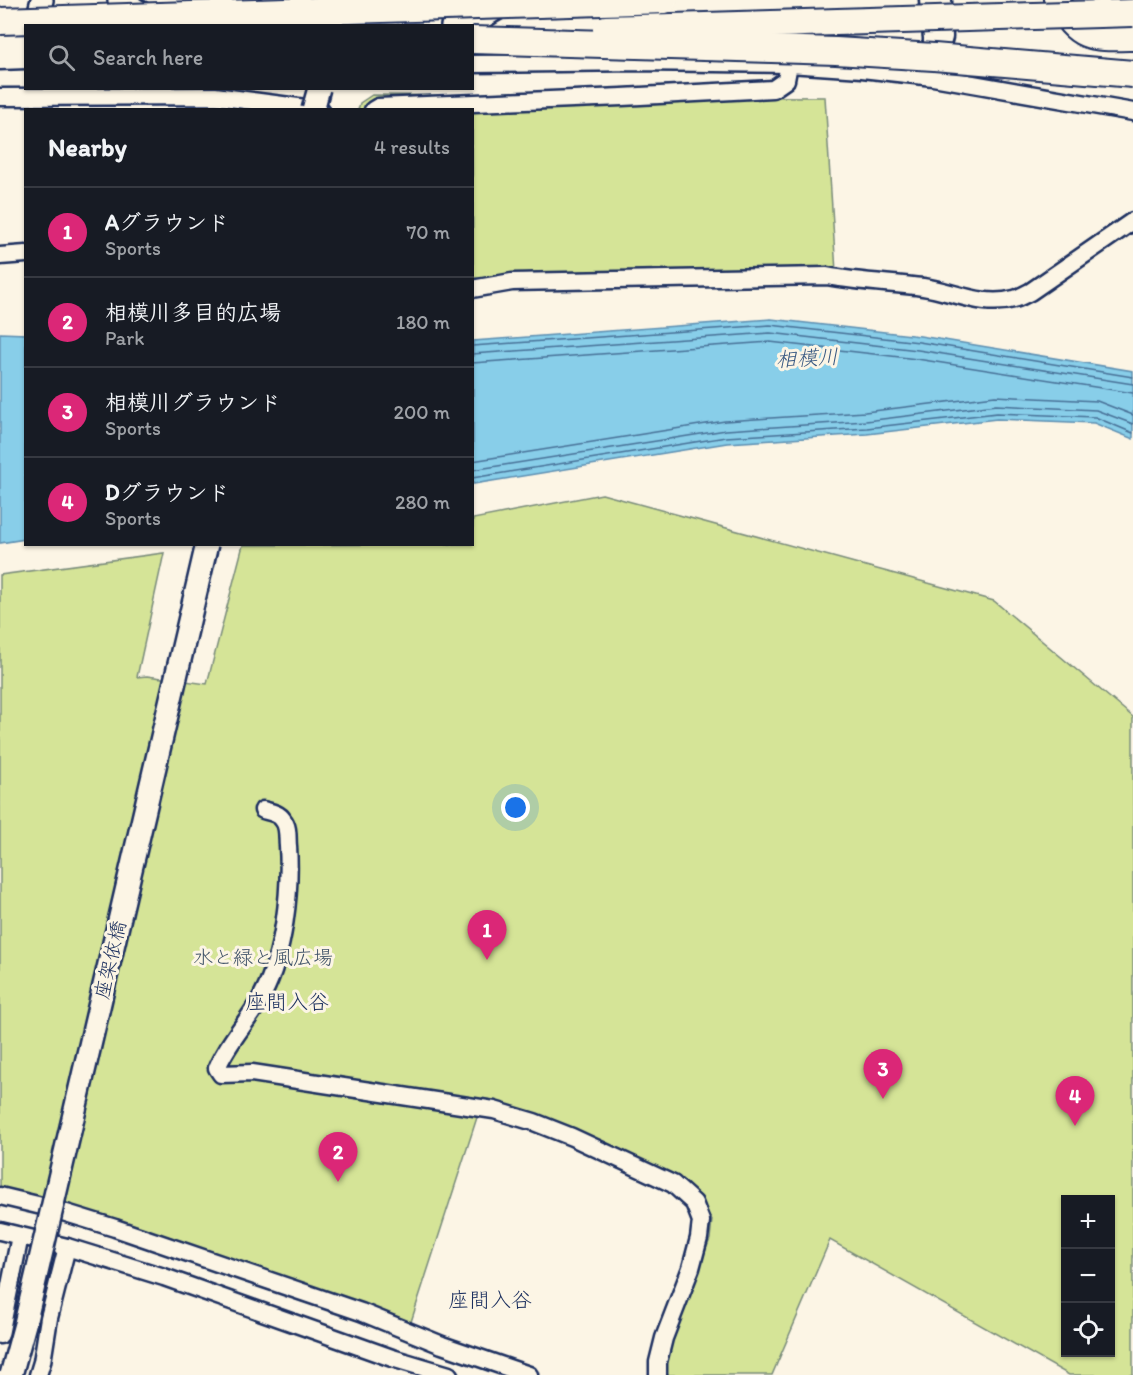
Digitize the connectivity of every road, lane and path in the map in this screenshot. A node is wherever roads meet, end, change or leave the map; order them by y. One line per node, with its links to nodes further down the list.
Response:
1 (42, 0): 17 (main road)
2 (118, 0): 18 (main road, bridge)
3 (322, 0): 19 (street)
4 (329, 0): 20 (main road)
5 (339, 0): 21 (main road)
6 (513, 0): 22 (main road, bridge)
7 (518, 0): 14 (highway, bridge)
8 (604, 0): 30 (main road)
9 (664, 0): 14 (highway, bridge)
10 (928, 0): 34 (street)
11 (943, 0): 34 (street)
12 (1057, 0): 24 (highway)
13 (1083, 0): 24 (highway)
14 (431, 8): 16 (highway, bridge)
15 (1133, 13): 23 (highway, bridge)
16 (0, 21)
17 (36, 24)
18 (163, 24)
19 (316, 24)
20 (324, 24)
21 (334, 24)
22 (459, 24)
23 (474, 33)
24 (1133, 37)
25 (474, 40): 33 (highway, bridge)
26 (24, 46): 27 (highway)
27 (0, 47)
28 (24, 60): 29 (street)
29 (0, 61)
30 (607, 62): 31 (street); 32 (street)
31 (474, 64)
32 (789, 64): 34 (street); 39 (street)
33 (1133, 74)
34 (933, 77): 44 (street)
35 (309, 90): 41 (main road)
36 (318, 90): 42 (main road, bridge)
37 (0, 97): 38 (street)
38 (245, 105): 40 (street)
39 (442, 107): 43 (street)
40 (291, 108)
41 (305, 108)
42 (314, 108)
43 (376, 108)
44 (1133, 112)
45 (1133, 221): 48 (street)
46 (24, 254): 47 (street)
47 (0, 256)
48 (474, 289)
49 (207, 546): 56 (main road, 座架依橋, bridge)
50 (263, 810): 60 (street)
51 (0, 1196): 59 (street)
52 (0, 1231): 53 (street)
53 (20, 1236): 54 (street); 55 (street)
54 (67, 1247): 57 (street); 58 (street)
55 (0, 1335)
56 (11, 1375)
57 (38, 1375)
58 (449, 1375)
59 (529, 1375)
60 (658, 1375)

